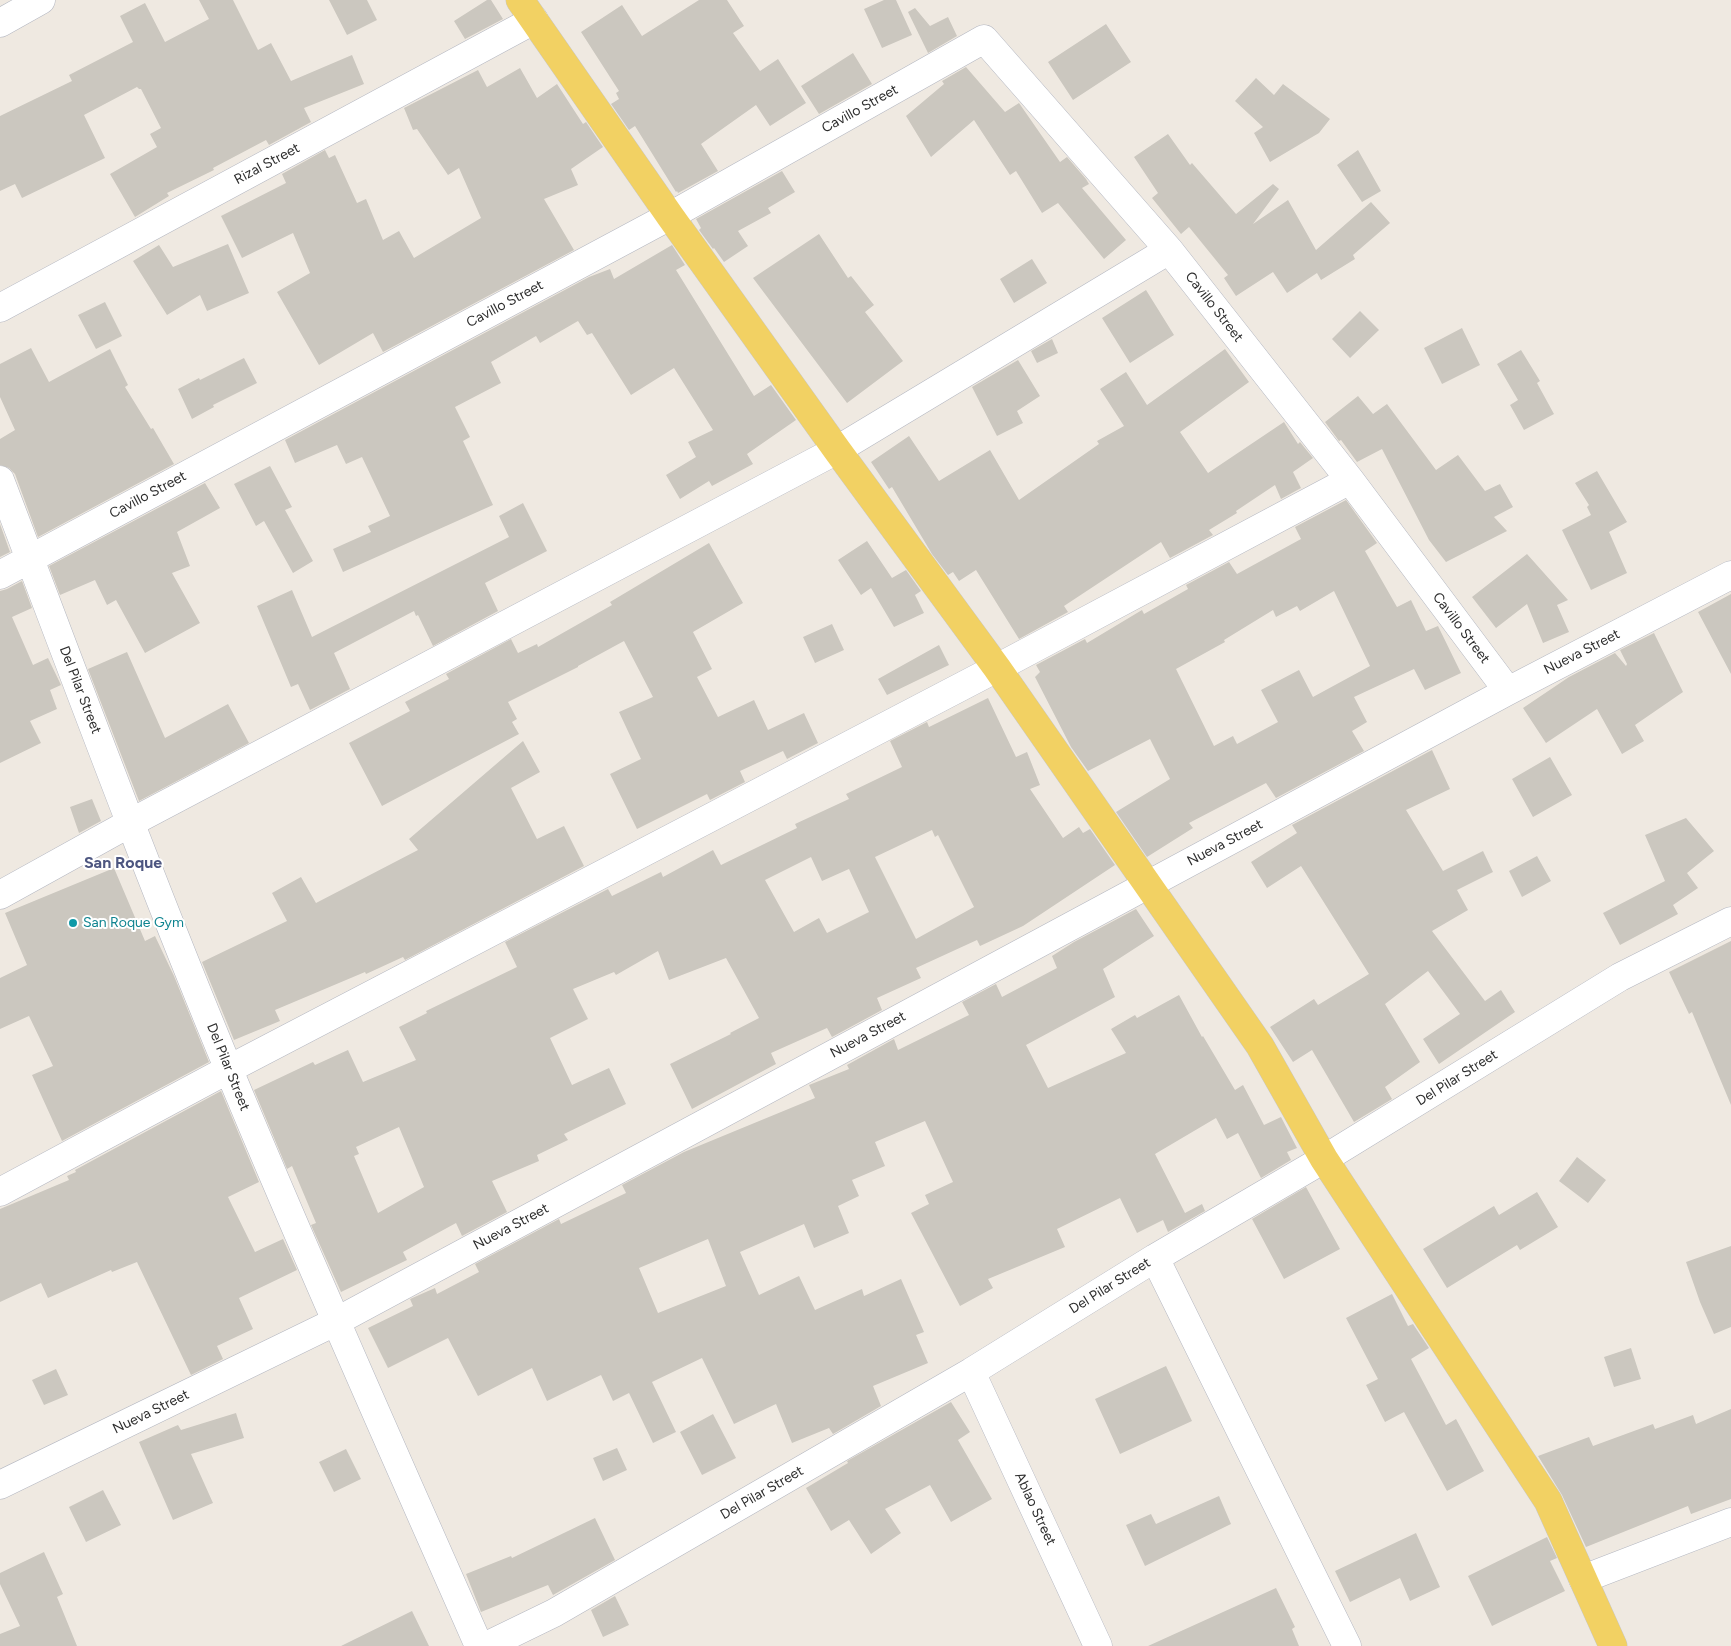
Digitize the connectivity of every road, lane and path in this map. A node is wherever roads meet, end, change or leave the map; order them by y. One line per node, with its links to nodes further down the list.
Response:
1 (41, 0): 3 (street)
2 (527, 10): 4 (main road); 6 (street, Rizal Street)
3 (0, 23)
4 (670, 216): 5 (street, Cavillo Street); 7 (main road); 10 (street, Cavillo Street)
5 (1169, 250): 7 (street); 9 (street, Cavillo Street)
6 (0, 308)
7 (837, 450): 13 (main road); 15 (street)
8 (0, 480): 10 (street, Del Pilar Street)
9 (1350, 480): 13 (street); 14 (street, Cavillo Street)
10 (30, 559): 11 (street, Cavillo Street); 15 (street, Del Pilar Street)
11 (0, 575)
12 (1731, 575): 14 (street, Nueva Street)
13 (997, 668): 16 (main road); 19 (street)
14 (1508, 691): 16 (street, Nueva Street)
15 (130, 823): 17 (street); 19 (street, Del Pilar Street)
16 (1149, 884): 20 (main road); 23 (street, Nueva Street)
17 (0, 895)
18 (1731, 921): 20 (street, Del Pilar Street)
19 (229, 1070): 21 (street); 23 (street, Del Pilar Street)
20 (1324, 1159): 22 (street, Del Pilar Street); 27 (main road)
21 (0, 1192)
22 (1155, 1258): 24 (street, Del Pilar Street); 31 (street)
23 (336, 1321): 25 (street, Nueva Street); 28 (street, Del Pilar Street)
24 (971, 1372): 29 (street, Del Pilar Street); 30 (street, Ablao Street)
25 (0, 1485)
26 (1731, 1522): 27 (street)
27 (1583, 1579): 32 (main road)
28 (479, 1646)
29 (486, 1646)
30 (1098, 1646)
31 (1347, 1646)
32 (1614, 1646)

